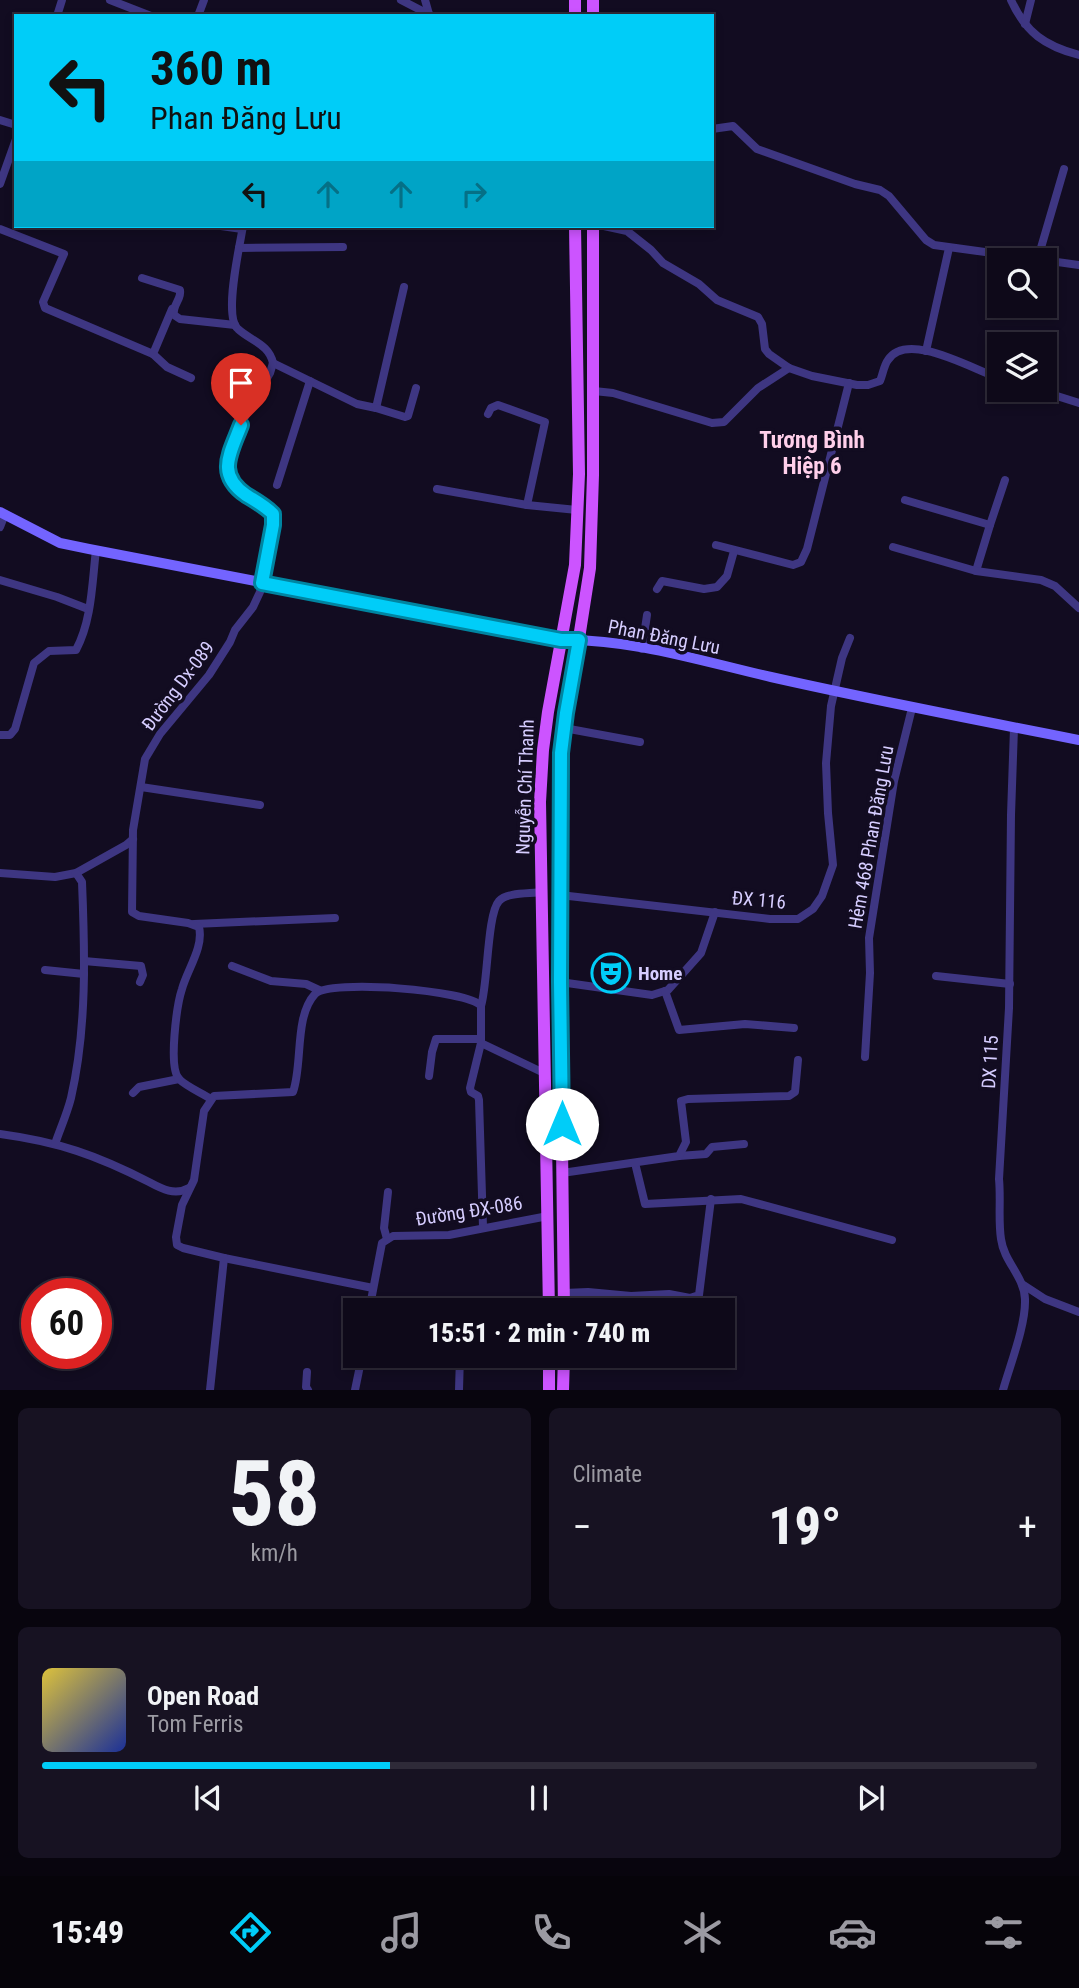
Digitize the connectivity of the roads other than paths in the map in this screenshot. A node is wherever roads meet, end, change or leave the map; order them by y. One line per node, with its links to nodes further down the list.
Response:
1 (110, 0): 5 (street)
2 (401, 0): 6 (street)
3 (1011, 0): 7 (street)
4 (1031, 0): 7 (street)
5 (146, 14)
6 (428, 14)
7 (1025, 24): 8 (street)
8 (1079, 55)
9 (714, 129): 19 (street)
10 (14, 145): 12 (street)
11 (1064, 169): 21 (street)
12 (0, 184)
13 (242, 228): 20 (street)
14 (575, 228): 38 (main road, Nguyễn Chí Thanh)
15 (593, 228): 39 (main road, Nguyễn Chí Thanh)
16 (627, 228): 32 (street)
17 (0, 229): 30 (street)
18 (343, 247): 20 (street)
19 (949, 247): 22 (street); 29 (street)
20 (239, 248): 28 (street)
21 (1041, 248)
22 (987, 252)
23 (1057, 261): 24 (street)
24 (1079, 265)
25 (142, 278): 27 (street)
26 (404, 287): 42 (street)
27 (172, 309): 28 (street); 30 (street)
28 (235, 325): 31 (street)
29 (926, 351): 33 (street); 36 (street)
30 (153, 354): 34 (street)
31 (273, 363): 35 (street); 59 (street, Đường Dx-089)
32 (789, 368): 36 (street); 39 (street)
33 (987, 373)
34 (191, 378)
35 (310, 381): 42 (street); 45 (street)
36 (849, 383): 56 (street)
37 (416, 388): 42 (street)
38 (578, 391): 39 (main road); 49 (main road, Nguyễn Chí Thanh)
39 (594, 391): 66 (main road, Nguyễn Chí Thanh)
40 (1057, 396): 41 (street)
41 (1079, 403)
42 (376, 408)
43 (488, 414): 48 (street)
44 (1005, 480): 51 (street)
45 (277, 485)
46 (437, 489): 48 (street)
47 (905, 500): 51 (street)
48 (527, 505): 49 (street)
49 (577, 510): 65 (main road, Nguyễn Chí Thanh)
50 (2, 513): 52 (street); 55 (street, Phan Đăng Lưu)
51 (990, 525): 57 (street)
52 (0, 527)
53 (716, 545): 56 (street)
54 (893, 547): 57 (street)
55 (96, 551): 59 (street, Phan Đăng Lưu); 62 (street)
56 (734, 551): 60 (street)
57 (976, 571): 61 (street)
58 (0, 580): 62 (street)
59 (262, 583): 65 (street, Phan Đăng Lưu); 75 (street, Đường Dx-089)
60 (657, 589)
61 (1079, 608)
62 (88, 609): 72 (street)
63 (647, 615): 67 (street)
64 (850, 638): 68 (street, ĐX 116)
65 (561, 640): 66 (street, Phan Đăng Lưu); 80 (main road, Nguyễn Chí Thanh)
66 (579, 640): 67 (street, Phan Đăng Lưu); 70 (main road, Nguyễn Chí Thanh)
67 (642, 649): 68 (street, Phan Đăng Lưu)
68 (834, 691): 69 (street, Phan Đăng Lưu); 82 (street, ĐX 116)
69 (912, 708): 71 (street, Phan Đăng Lưu); 98 (street, Hẻm 468 Phan Đăng Lưu)
70 (564, 728): 74 (street); 81 (main road, Nguyễn Chí Thanh)
71 (1014, 728): 73 (street, Phan Đăng Lưu); 92 (street, DX 115)
72 (0, 735)
73 (1079, 740)
74 (640, 742)
75 (141, 787): 76 (street); 77 (street, Đường Dx-089)
76 (260, 805)
77 (133, 839): 79 (street); 84 (street, Đường Dx-089)
78 (0, 873): 79 (street)
79 (76, 873): 85 (street)
80 (542, 892): 95 (street); 100 (main road, Nguyễn Chí Thanh)
81 (560, 895): 82 (street, ĐX 116); 91 (main road, Nguyễn Chí Thanh)
82 (715, 912): 94 (street)
83 (335, 918): 84 (street)
84 (191, 924): 103 (street)
85 (84, 961): 88 (street); 90 (street)
86 (232, 966): 93 (street)
87 (45, 970): 88 (street)
88 (84, 974): 107 (street)
89 (936, 975): 92 (street)
90 (140, 982)
91 (560, 982): 94 (street); 101 (main road, Nguyễn Chí Thanh)
92 (1010, 984): 120 (street, DX 115)
93 (319, 990): 95 (street); 105 (street)
94 (665, 991): 96 (street)
95 (481, 1006): 97 (street)
96 (794, 1028)
97 (481, 1041): 100 (street); 102 (street); 116 (street)
98 (865, 1057)
99 (798, 1060): 109 (street)
100 (546, 1074): 101 (main road); 115 (main road, Nguyễn Chí Thanh)
101 (562, 1074): 111 (main road, Nguyễn Chí Thanh)
102 (429, 1076)
103 (179, 1079): 104 (street); 105 (street)
104 (133, 1093)
105 (211, 1100): 112 (street)
106 (0, 1134): 107 (street)
107 (55, 1144): 112 (street)
108 (744, 1144): 109 (street)
109 (679, 1156): 110 (street)
110 (635, 1163): 111 (street); 114 (street)
111 (562, 1173): 122 (main road, Nguyễn Chí Thanh)
112 (189, 1188): 119 (street)
113 (388, 1192): 117 (street)
114 (711, 1199): 118 (street); 122 (street)
115 (548, 1216): 116 (street, Đường ĐX-086); 124 (main road, Nguyễn Chí Thanh)
116 (483, 1227): 117 (street, Đường ĐX-086)
117 (387, 1239): 121 (street)
118 (892, 1240)
119 (223, 1258): 121 (street); 132 (street)
120 (1021, 1284): 126 (street); 138 (street, DX 115)
121 (373, 1288): 123 (street)
122 (564, 1293): 125 (main road, Nguyễn Chí Thanh)
123 (371, 1298)
124 (549, 1298)
125 (564, 1298)
126 (1079, 1312)
127 (360, 1368): 134 (street)
128 (460, 1368): 135 (street)
129 (549, 1368): 136 (main road)
130 (564, 1368): 137 (main road)
131 (307, 1372): 133 (street)
132 (210, 1390)
133 (308, 1390)
134 (355, 1390)
135 (459, 1390)
136 (549, 1390)
137 (563, 1390)
138 (1003, 1390)

